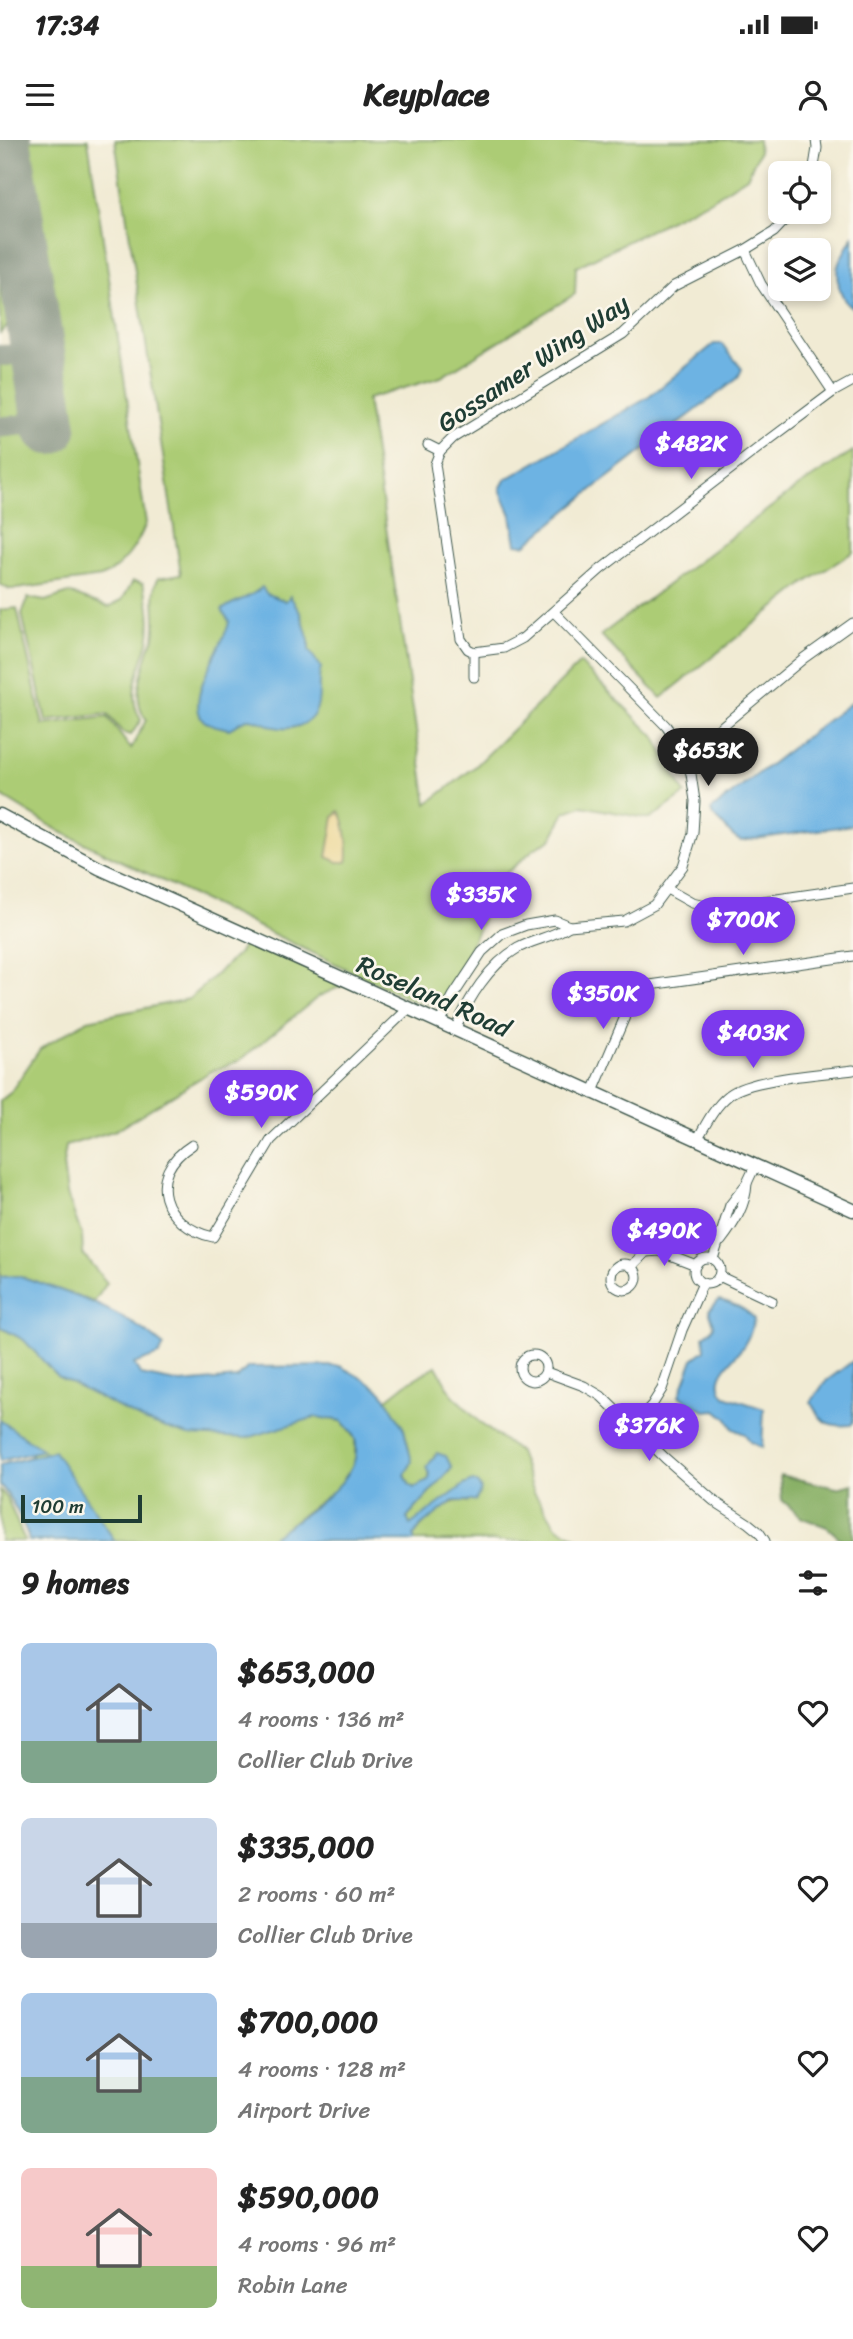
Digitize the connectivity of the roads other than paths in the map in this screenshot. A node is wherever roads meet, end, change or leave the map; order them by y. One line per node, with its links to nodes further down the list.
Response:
1 (816, 140): 2 (street)
2 (815, 161)
3 (782, 224): 4 (street, Gossamer Wing Way)
4 (745, 250): 6 (street); 8 (street, Gossamer Wing Way)
5 (853, 381): 6 (street)
6 (833, 392): 9 (street)
7 (428, 445): 8 (street)
8 (440, 451): 11 (street, Gossamer Wing Way)
9 (554, 612): 11 (street); 13 (street)
10 (853, 623): 13 (street)
11 (474, 652): 12 (street)
12 (474, 677)
13 (685, 753): 16 (street)
14 (0, 814): 21 (main road, Roseland Road)
15 (853, 888): 16 (street)
16 (667, 889): 17 (street)
17 (569, 926): 19 (street); 20 (street)
18 (853, 956): 25 (street)
19 (463, 981): 20 (street); 22 (street)
20 (477, 989): 23 (street)
21 (408, 1010): 22 (main road, Roseland Road); 27 (street)
22 (439, 1023): 23 (main road, Roseland Road)
23 (455, 1030): 25 (main road, Roseland Road)
24 (853, 1070): 26 (street)
25 (592, 1094): 26 (main road, Roseland Road)
26 (697, 1140): 28 (main road, Roseland Road)
27 (192, 1145)
28 (755, 1166): 29 (street); 30 (main road, Roseland Road)
29 (740, 1199): 31 (street); 32 (street)
30 (853, 1210)
31 (726, 1215): 32 (street); 33 (street)
32 (736, 1219): 33 (street)
33 (720, 1243): 34 (street)
34 (713, 1259): 35 (street); 37 (street)
35 (696, 1265): 36 (street); 38 (street)
36 (631, 1266)
37 (719, 1276): 38 (street); 39 (street)
38 (703, 1283): 41 (street)
39 (772, 1301)
40 (546, 1372): 41 (street)
41 (632, 1426): 42 (street)
42 (765, 1541)

